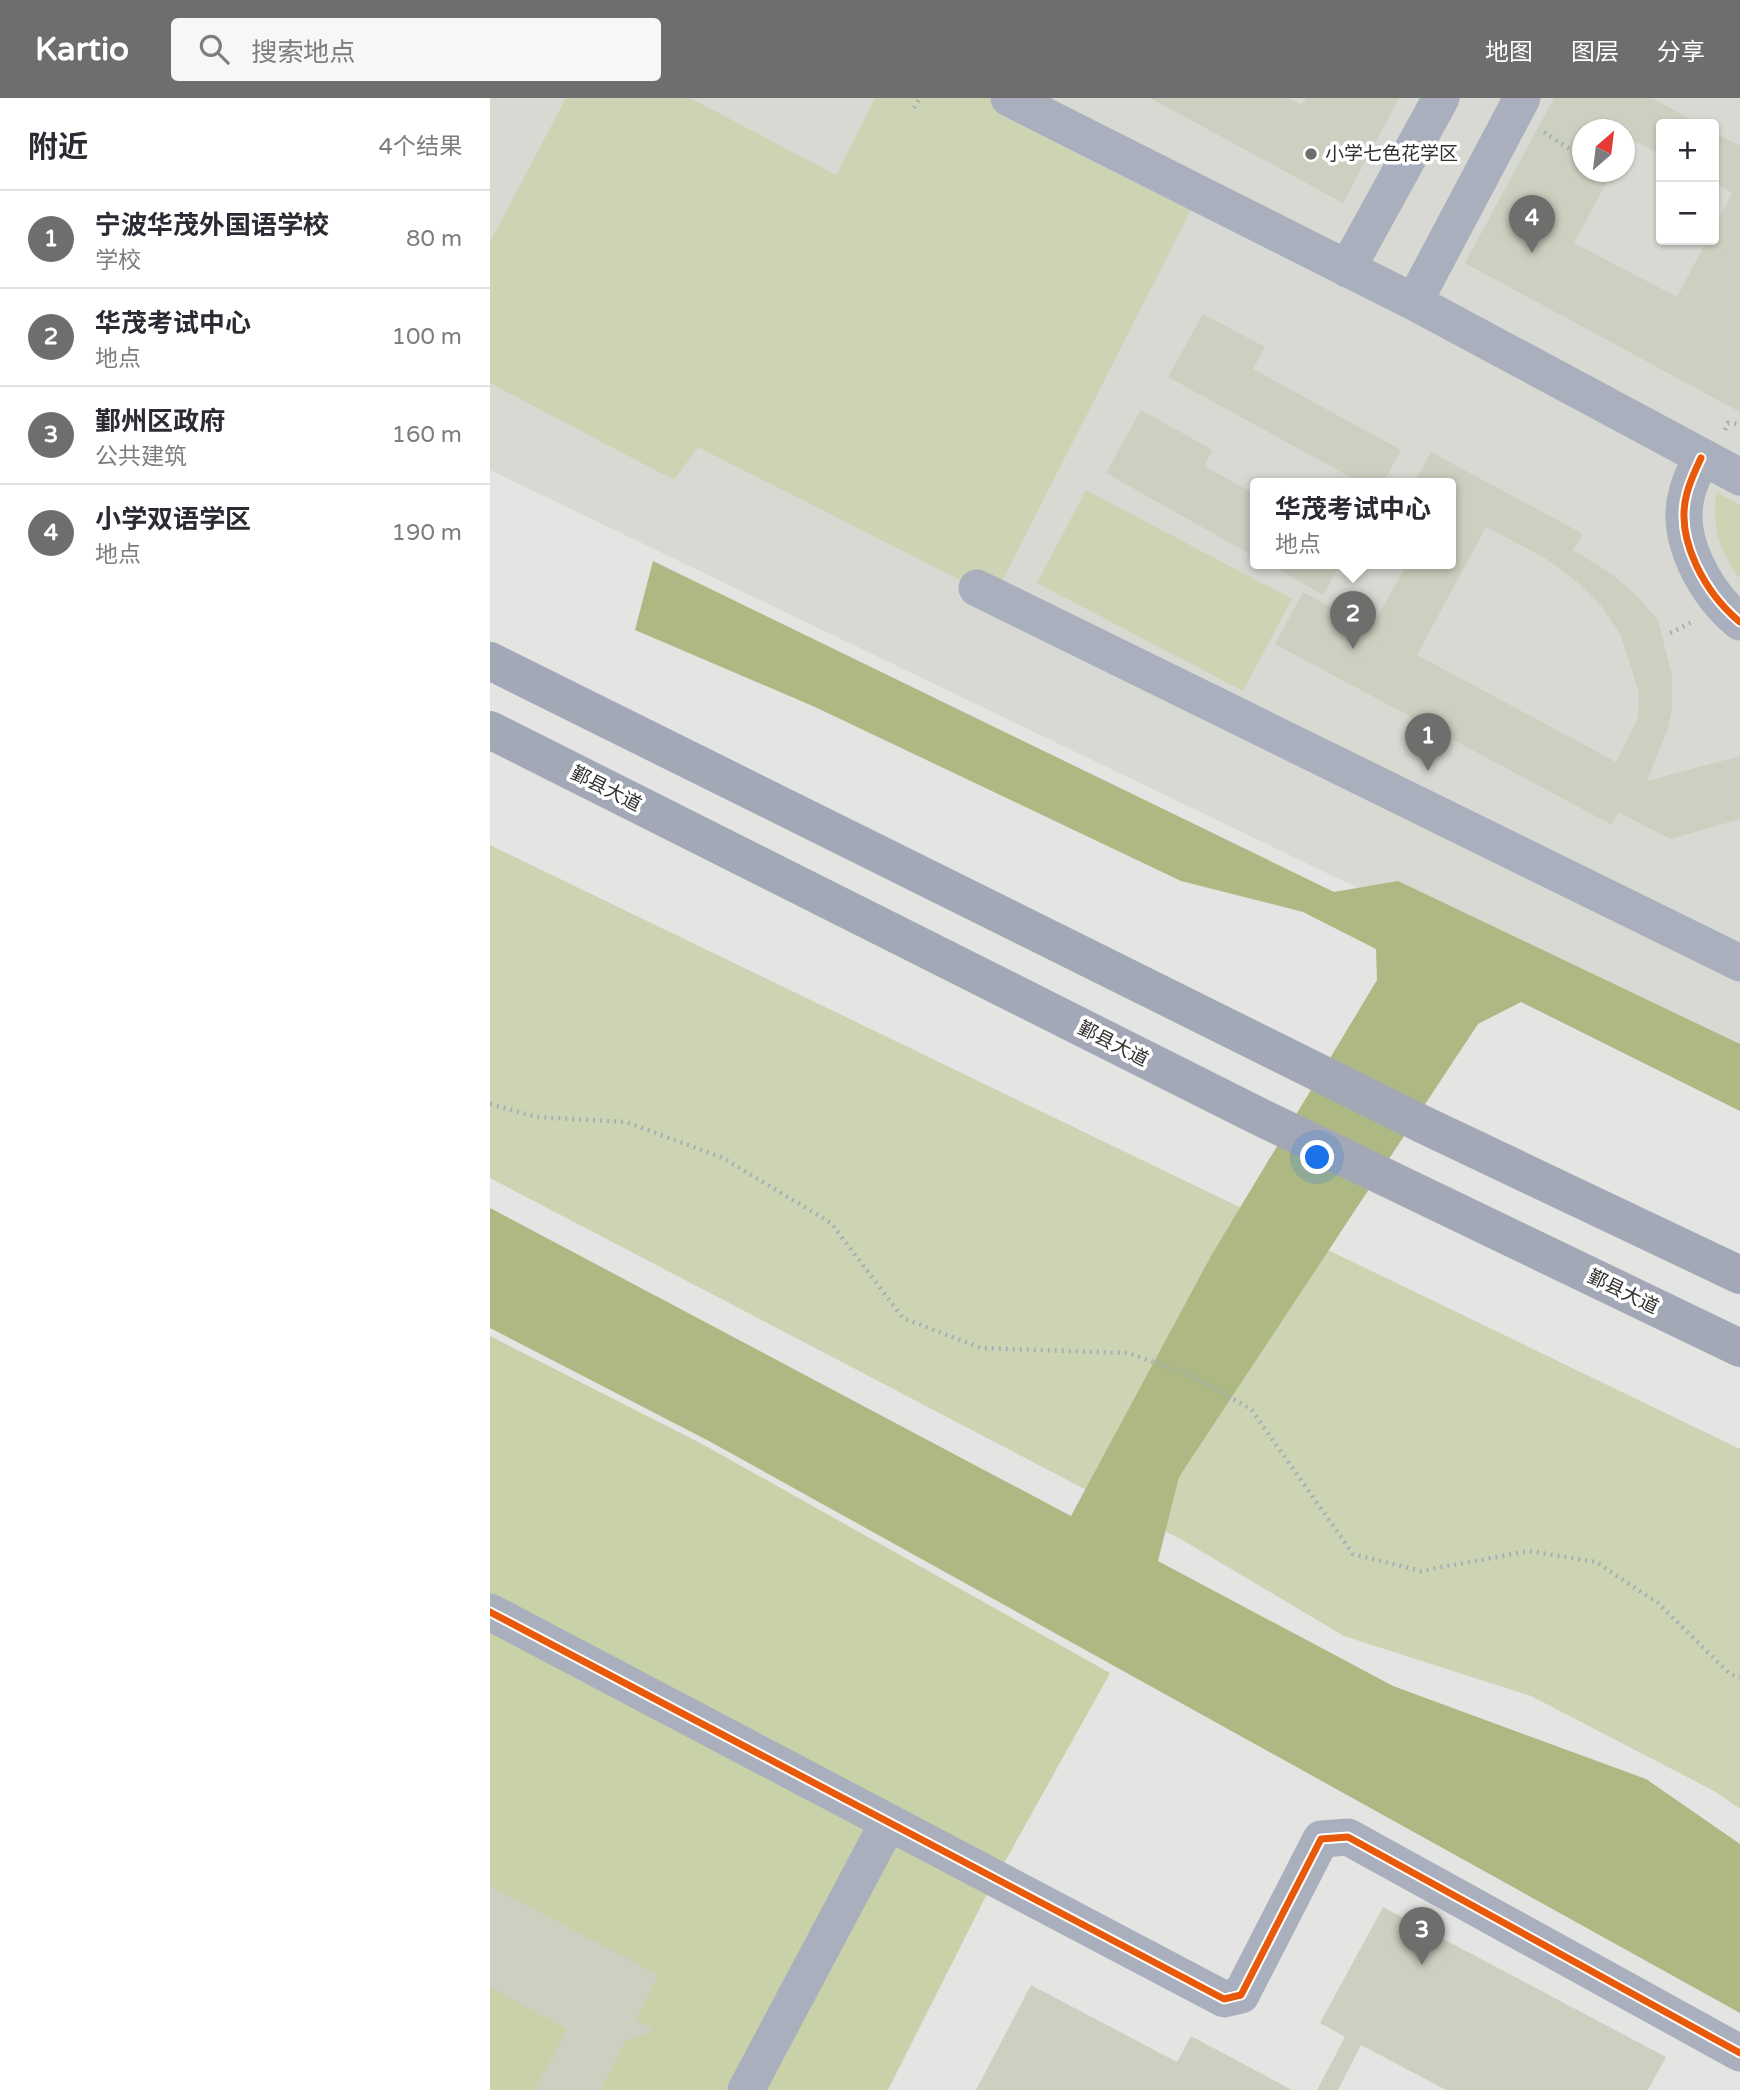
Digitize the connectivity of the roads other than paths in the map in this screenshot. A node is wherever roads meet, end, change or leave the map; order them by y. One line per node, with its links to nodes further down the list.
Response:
1 (1009, 98): 4 (street)
2 (1441, 98): 4 (street)
3 (1507, 103): 5 (street)
4 (1347, 269): 5 (street)
5 (1414, 302): 6 (street)
6 (1701, 458): 7 (street); 9 (street)
7 (1740, 477)
8 (977, 588): 12 (street)
9 (1740, 622)
10 (490, 661): 13 (main road)
11 (490, 730): 14 (main road, 鄞县大道)
12 (1740, 963)
13 (1740, 1275)
14 (1740, 1348)
15 (490, 1612): 16 (street)
16 (888, 1823): 17 (street); 18 (street)
17 (1740, 2053)
18 (746, 2090)

